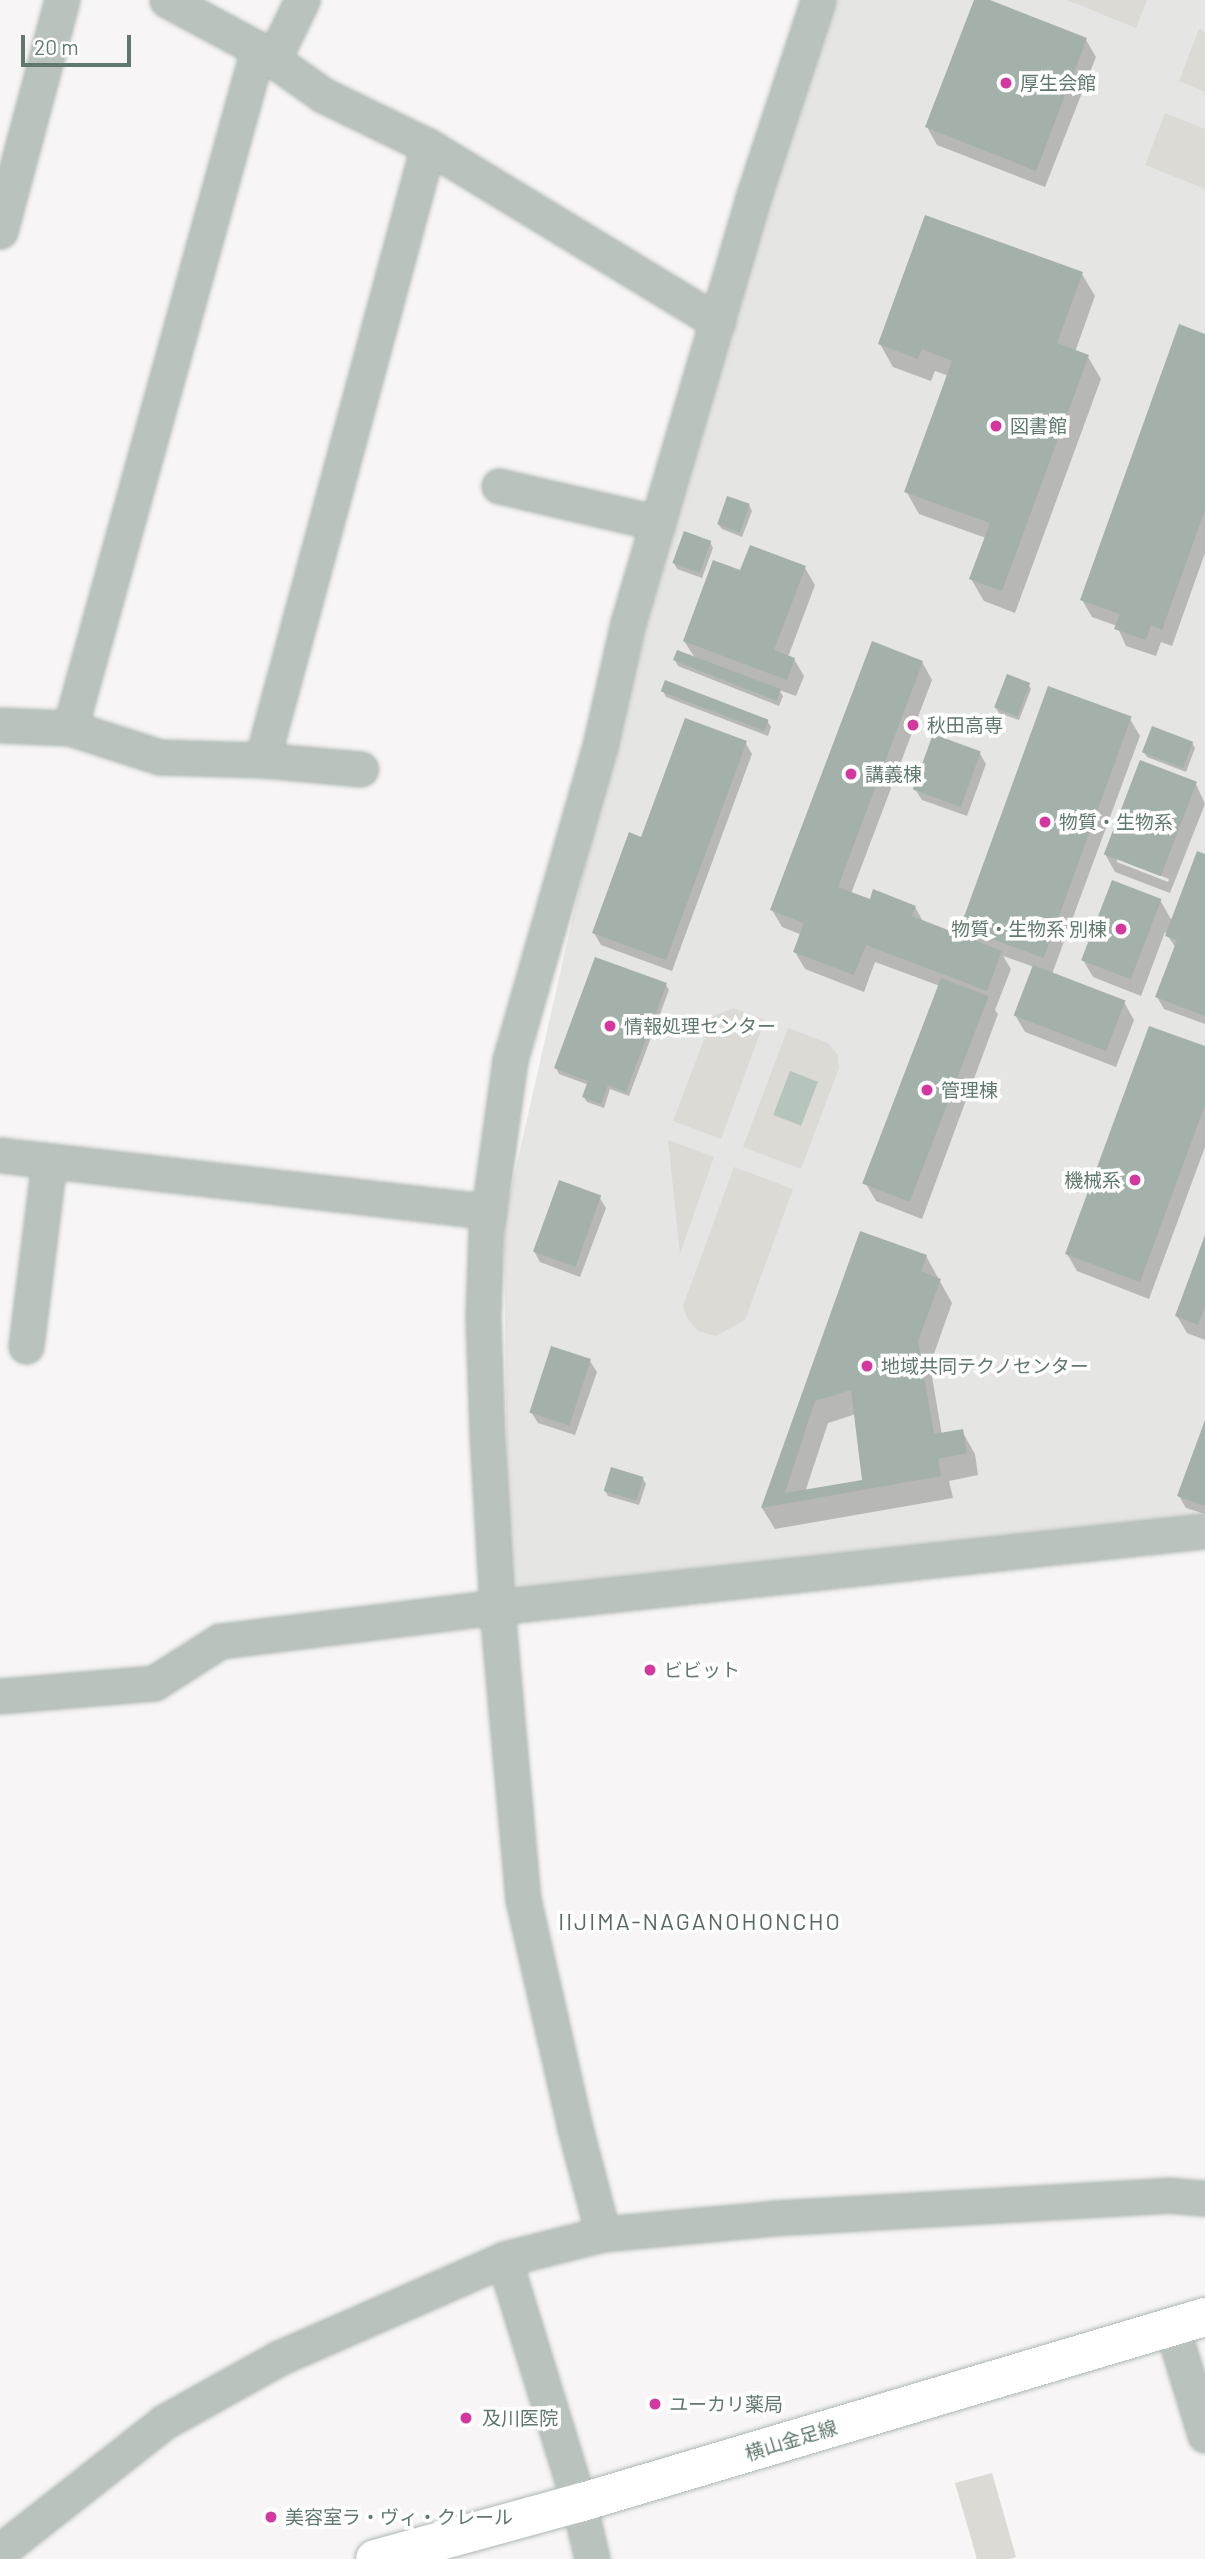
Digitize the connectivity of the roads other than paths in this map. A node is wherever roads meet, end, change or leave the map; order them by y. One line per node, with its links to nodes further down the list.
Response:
1 (62, 0): 7 (street)
2 (167, 0): 5 (street)
3 (302, 0): 5 (street)
4 (818, 0): 8 (street)
5 (266, 55): 6 (street); 12 (street)
6 (428, 146): 8 (street); 13 (street)
7 (0, 231)
8 (718, 322): 10 (street)
9 (499, 486): 10 (street)
10 (658, 523): 17 (street)
11 (0, 725): 12 (street)
12 (70, 729): 13 (street)
13 (262, 760): 14 (street)
14 (361, 769)
15 (0, 1155): 16 (street)
16 (49, 1162): 17 (street); 18 (street)
17 (489, 1212): 20 (street)
18 (26, 1346)
19 (1205, 1531): 20 (street)
20 (498, 1607): 21 (street); 23 (street)
21 (0, 1696)
22 (1205, 2198): 23 (street)
23 (603, 2234): 24 (street)
24 (504, 2259): 27 (street); 28 (street)
25 (1188, 2322): 26 (street); 27 (street, 横山金足線)
26 (1205, 2435)
27 (579, 2503): 29 (street, 横山金足線); 30 (street)
28 (0, 2557)
29 (375, 2559)
30 (592, 2559)

